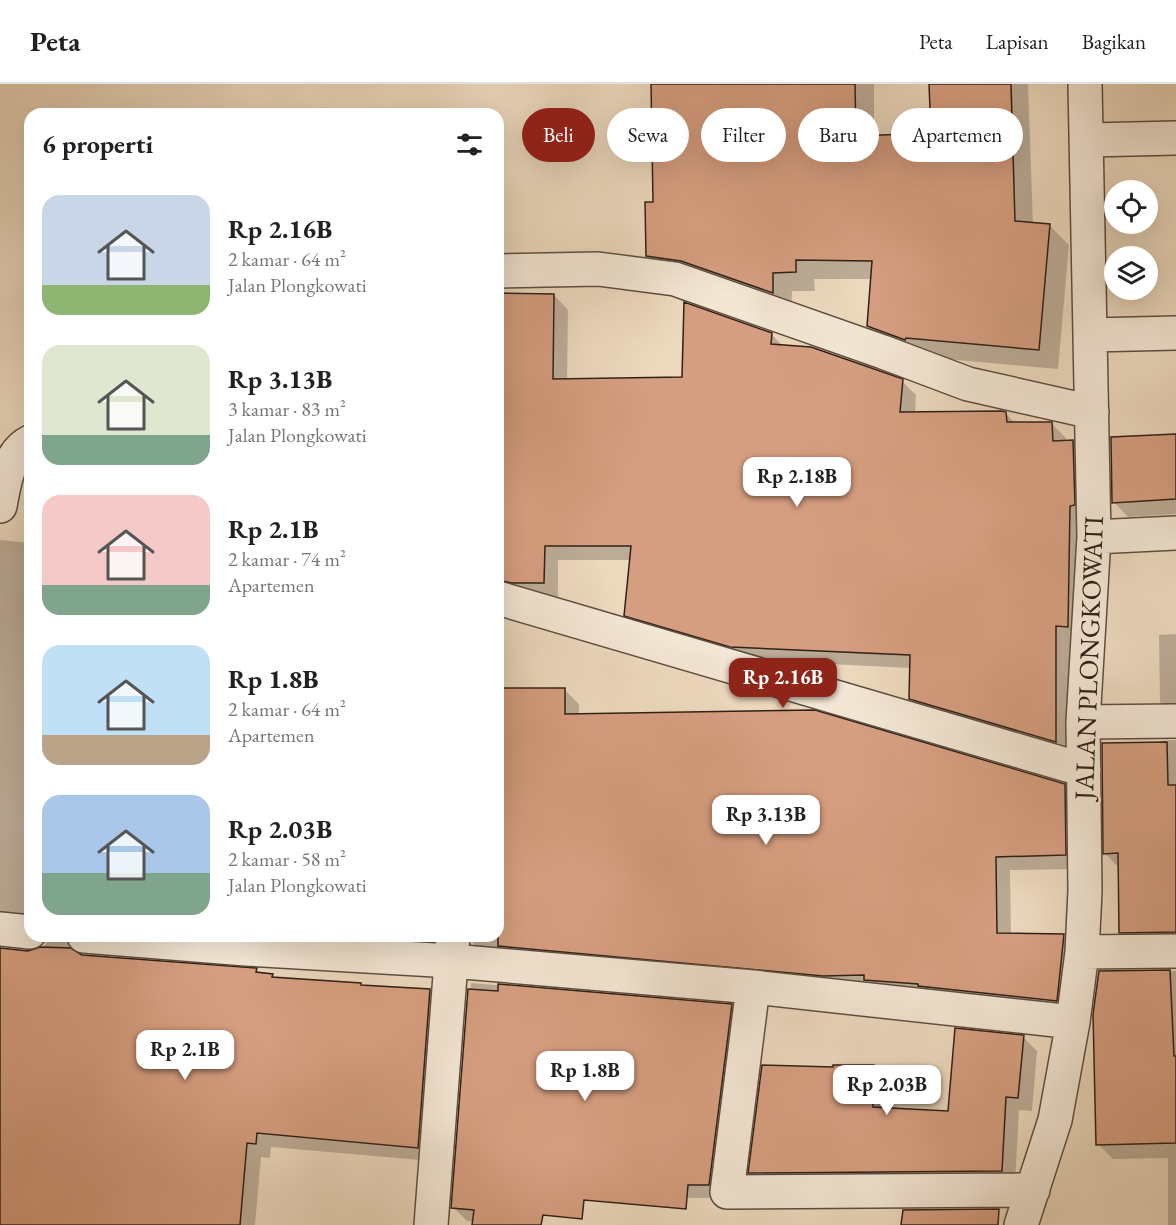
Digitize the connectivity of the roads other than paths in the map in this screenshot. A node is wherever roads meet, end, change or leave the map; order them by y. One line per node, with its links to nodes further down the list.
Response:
1 (1085, 84): 3 (street, JALAN PLONGKOWATI)
2 (1176, 138): 3 (street)
3 (1088, 140): 6 (street, JALAN PLONGKOWATI)
4 (504, 271): 7 (street)
5 (1176, 333): 6 (street)
6 (1091, 335): 7 (street, JALAN PLONGKOWATI)
7 (1092, 412): 11 (street, JALAN PLONGKOWATI)
8 (19, 444): 9 (street)
9 (0, 506)
10 (1176, 532): 11 (street)
11 (1094, 537): 14 (street, JALAN PLONGKOWATI)
12 (504, 600): 15 (street)
13 (1176, 721): 14 (street)
14 (1083, 722): 15 (street, JALAN PLONGKOWATI)
15 (1084, 770): 21 (street, JALAN PLONGKOWATI)
16 (0, 929): 17 (street)
17 (24, 931)
18 (159, 942): 19 (street)
19 (452, 949): 22 (street); 25 (street)
20 (1176, 951): 21 (street)
21 (1082, 952): 23 (street, JALAN PLONGKOWATI)
22 (753, 987): 23 (street); 24 (street)
23 (1073, 1022): 24 (street, JALAN PLONGKOWATI)
24 (1033, 1190): 26 (street, JALAN PLONGKOWATI)
25 (432, 1225)
26 (1021, 1225)

